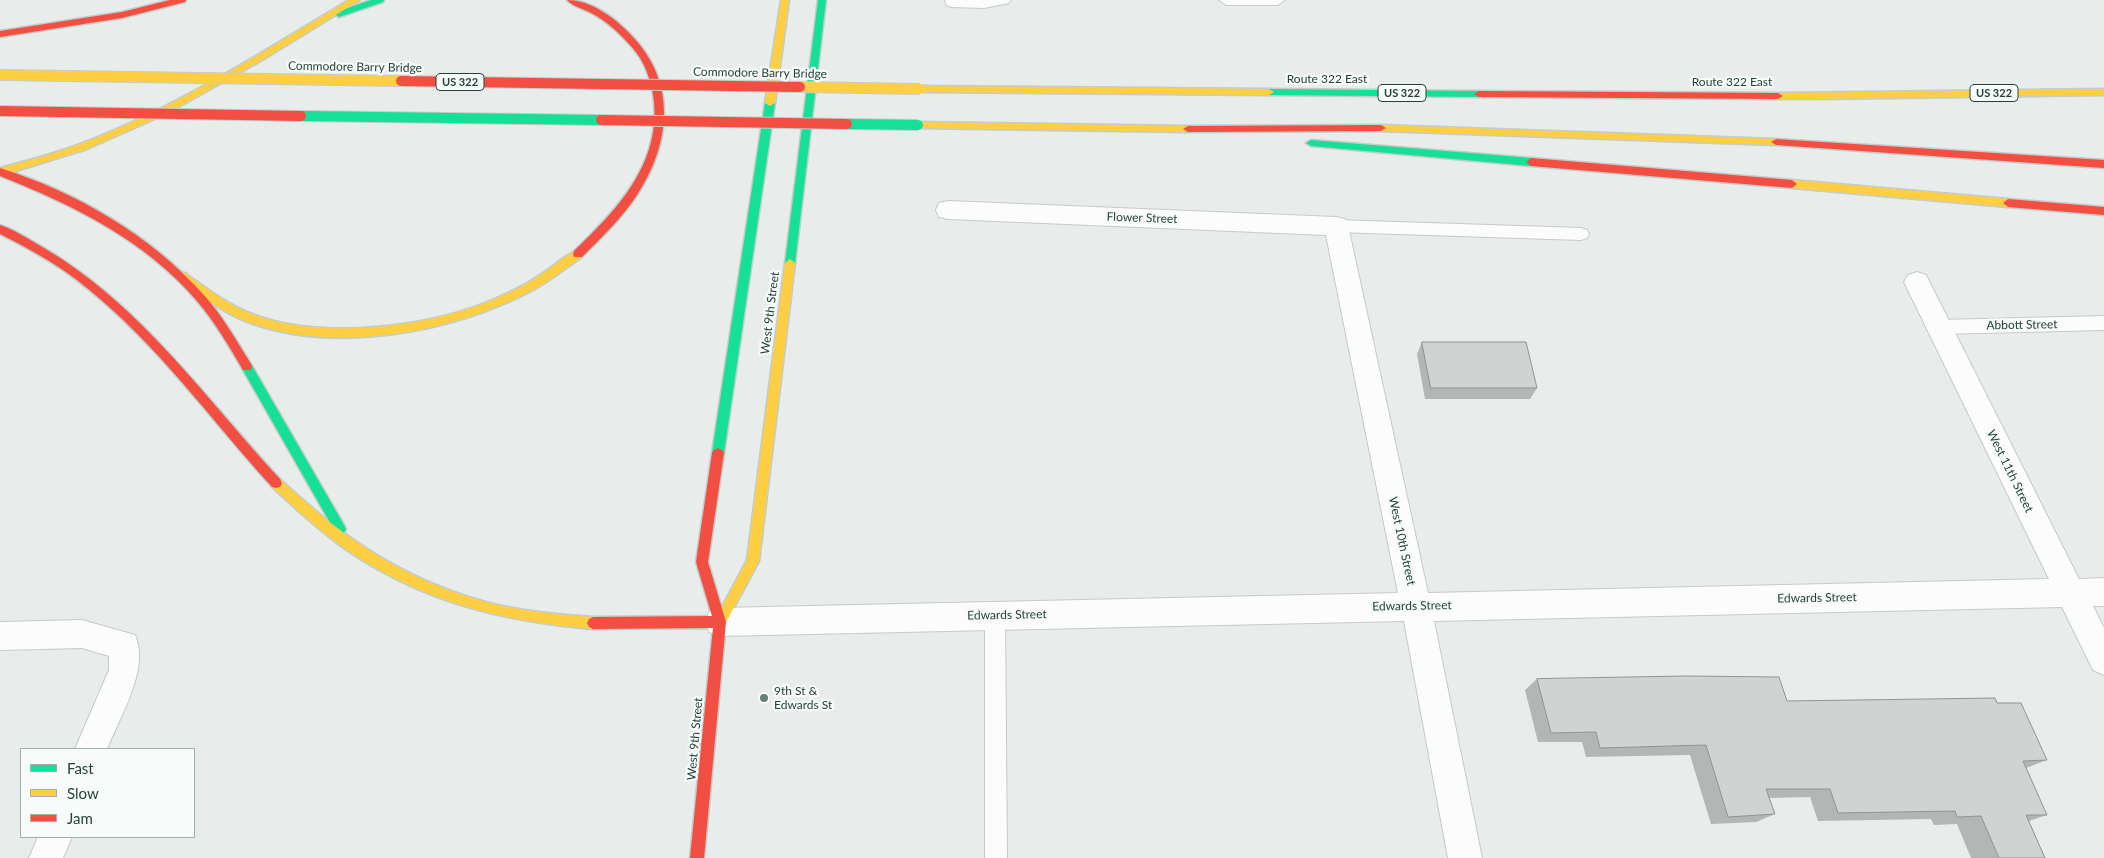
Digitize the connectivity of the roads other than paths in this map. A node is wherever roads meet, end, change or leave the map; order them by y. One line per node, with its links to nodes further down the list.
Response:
1 (182, 0): 12 (main road)
2 (356, 0): 11 (main road)
3 (380, 0): 11 (main road)
4 (571, 0): 27 (main road)
5 (785, 0): 36 (main road, West 9th Street)
6 (822, 0): 36 (main road, West 9th Street)
7 (1004, 0): 10 (lane)
8 (1226, 0): 9 (lane)
9 (1278, 0)
10 (951, 2)
11 (314, 24): 21 (main road)
12 (0, 34)
13 (0, 75): 14 (main road, Commodore Barry Bridge / US 322, bridge)
14 (920, 89): 16 (main road, Route 322 East / US 322)
15 (2104, 92): 16 (main road, US 322)
16 (1884, 97): 17 (main road)
17 (2045, 105)
18 (0, 111): 19 (main road, bridge)
19 (1221, 130): 20 (main road); 23 (main road)
20 (2104, 164)
21 (0, 172): 27 (main road)
22 (948, 210): 24 (street, Flower Street)
23 (2104, 211)
24 (1336, 226): 26 (lane); 34 (street, West 10th Street)
25 (0, 229): 31 (main road)
26 (1580, 234)
27 (181, 276): 31 (main road)
28 (1917, 282): 30 (street, West 11th Street)
29 (2104, 323): 30 (lane, Abbott Street)
30 (1939, 327): 33 (street, West 11th Street)
31 (356, 551): 36 (main road)
32 (2104, 592): 33 (street, Edwards Street)
33 (2070, 593): 34 (street, Edwards Street); 38 (street, West 11th Street)
34 (1416, 606): 35 (street, Edwards Street); 44 (street, West 10th Street)
35 (995, 615): 36 (street, Edwards Street); 43 (lane)
36 (720, 622): 42 (main road, West 9th Street)
37 (0, 636): 39 (street)
38 (2104, 660)
39 (91, 748)
40 (55, 838): 41 (street)
41 (46, 858)
42 (697, 858)
43 (996, 858)
44 (1465, 858)

